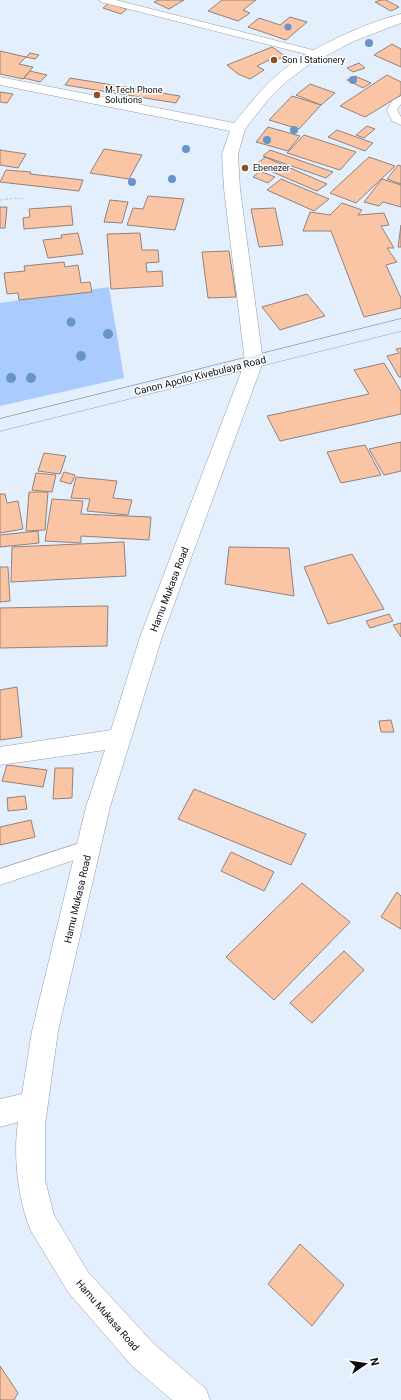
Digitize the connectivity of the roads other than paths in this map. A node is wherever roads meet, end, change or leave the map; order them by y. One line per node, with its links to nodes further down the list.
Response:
1 (104, 0): 3 (lane)
2 (401, 18): 3 (street)
3 (318, 54): 7 (street)
4 (0, 81): 7 (street)
5 (401, 99): 6 (lane)
6 (401, 122)
7 (238, 128): 9 (street)
8 (401, 325): 9 (main road, Canon Apollo Kivebulaya Road)
9 (254, 362): 10 (main road, Canon Apollo Kivebulaya Road); 11 (street, Hamu Mukasa Road)
10 (0, 425)
11 (120, 738): 12 (street); 13 (street, Hamu Mukasa Road)
12 (0, 756)
13 (89, 848): 14 (lane); 15 (street, Hamu Mukasa Road)
14 (0, 877)
15 (34, 1105): 16 (street); 17 (street, Hamu Mukasa Road)
16 (0, 1113)
17 (196, 1400)

